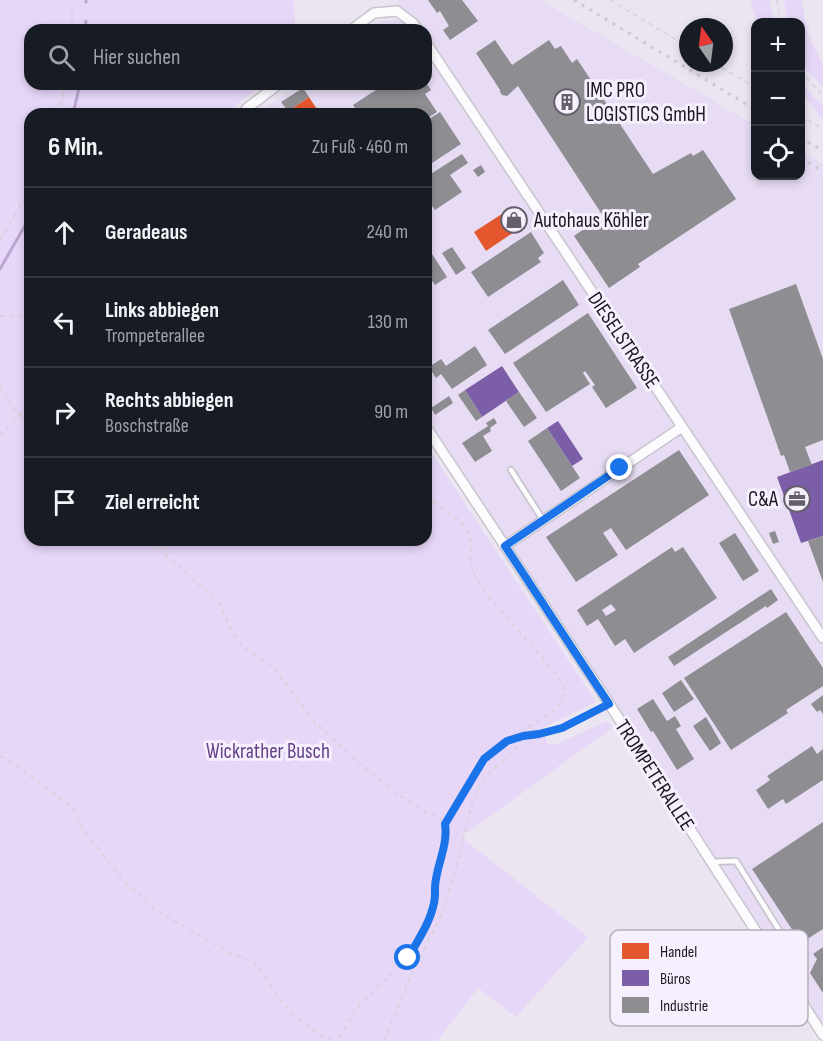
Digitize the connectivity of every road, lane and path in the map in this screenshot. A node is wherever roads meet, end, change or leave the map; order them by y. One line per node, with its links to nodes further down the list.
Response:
1 (72, 0): 5 (path)
2 (610, 0): 8 (path)
3 (777, 0): 4 (path)
4 (779, 18)
5 (72, 24)
6 (359, 24): 7 (street)
7 (414, 24)
8 (679, 42)
9 (432, 52): 28 (street, DIESELSTRASSE)
10 (729, 72): 12 (path)
11 (802, 72): 15 (path)
12 (751, 85)
13 (64, 90): 16 (path)
14 (271, 90): 17 (street)
15 (823, 96)
16 (60, 108)
17 (247, 108)
18 (805, 118): 19 (path)
19 (823, 129)
20 (24, 200): 21 (path)
21 (0, 240)
22 (0, 316): 23 (path)
23 (24, 317)
24 (0, 385): 26 (path)
25 (24, 409): 26 (path)
26 (19, 414): 27 (path); 29 (path)
27 (24, 419)
28 (682, 426): 33 (street); 36 (street, DIESELSTRASSE)
29 (0, 436)
30 (432, 436): 35 (street, TROMPETERALLEE)
31 (511, 470): 33 (lane)
32 (432, 500): 38 (path)
33 (543, 520): 35 (street)
34 (157, 546): 40 (path)
35 (505, 546): 37 (street, TROMPETERALLEE)
36 (823, 638)
37 (609, 704): 38 (path); 41 (street, TROMPETERALLEE)
38 (523, 736): 40 (path); 47 (path)
39 (0, 756): 46 (path)
40 (445, 824): 46 (path)
41 (711, 862): 42 (street, TROMPETERALLEE); 43 (lane)
42 (755, 930)
43 (779, 930)
44 (808, 1012): 45 (street, TROMPETERALLEE)
45 (823, 1035)
46 (335, 1041)
47 (384, 1041)

